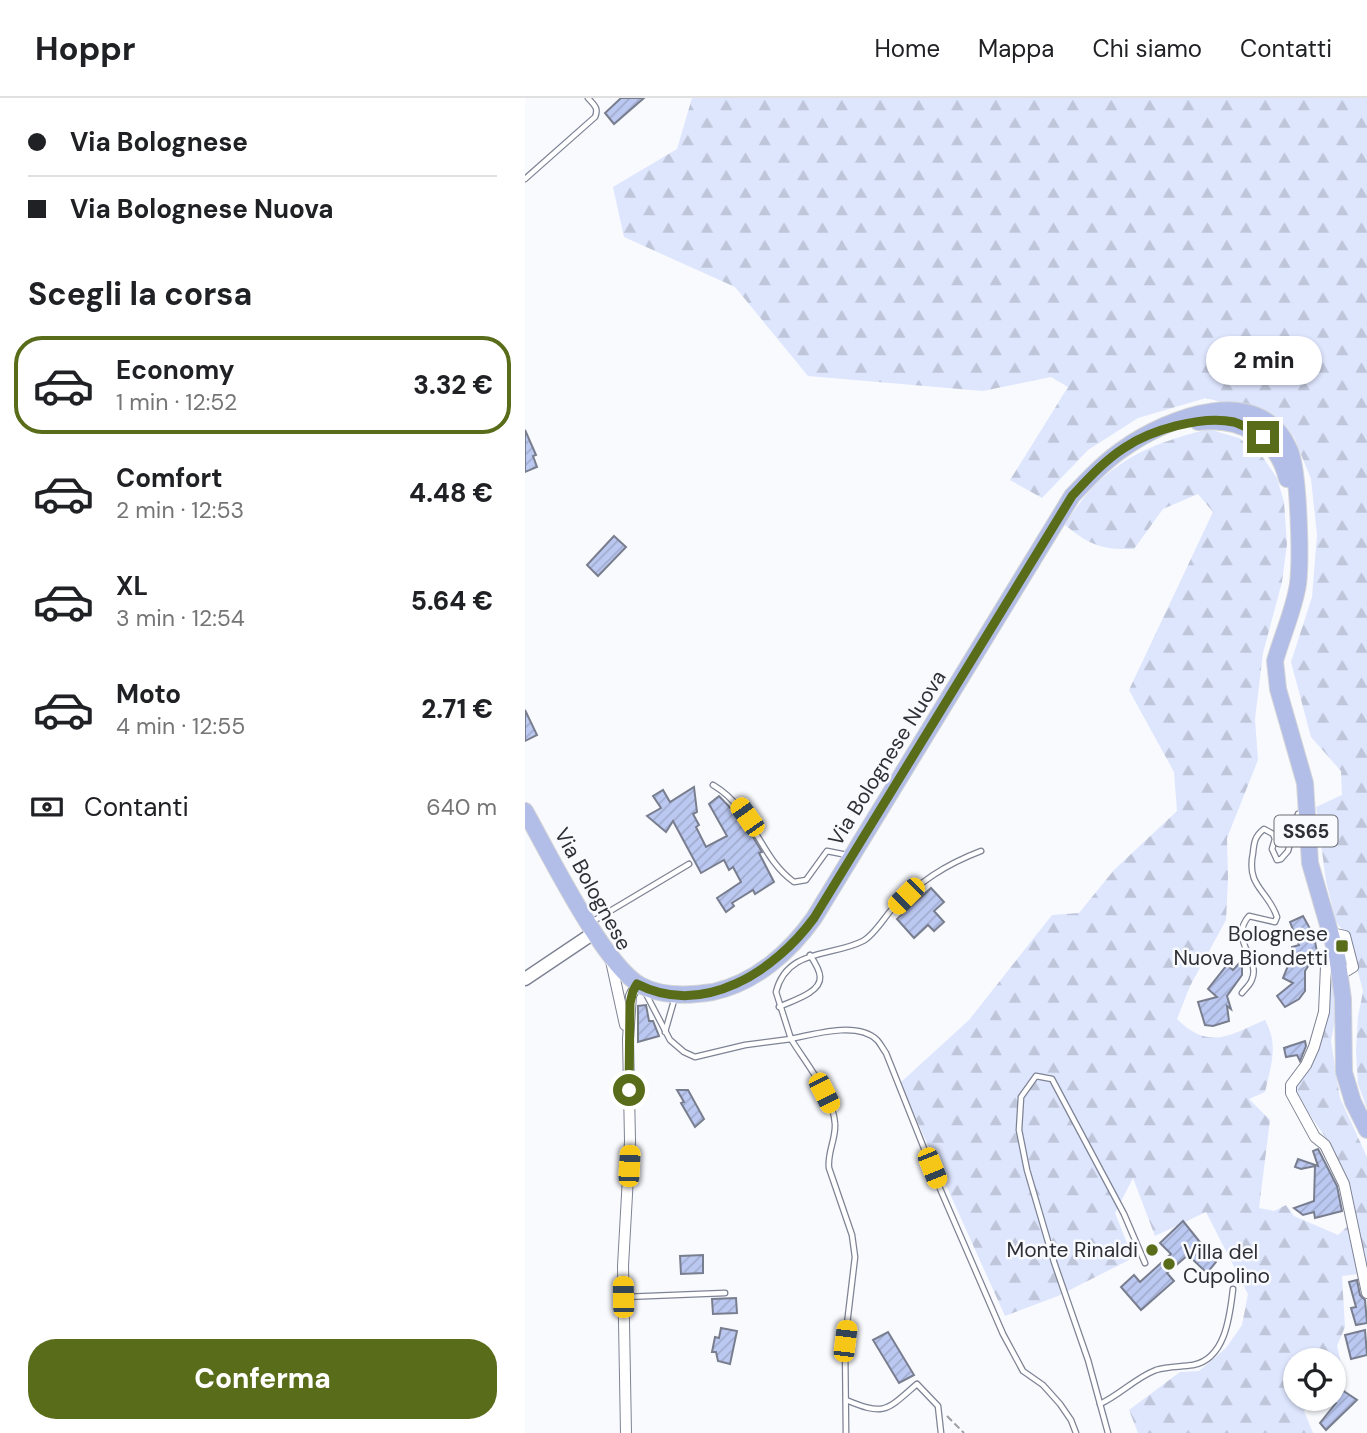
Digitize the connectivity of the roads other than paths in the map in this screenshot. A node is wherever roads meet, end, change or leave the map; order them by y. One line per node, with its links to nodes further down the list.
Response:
1 (588, 98): 2 (lane)
2 (525, 178)
3 (713, 785): 7 (lane)
4 (525, 811): 9 (main road, Via Bolognese / SS65)
5 (1306, 811): 7 (main road, Via Bolognese Nuova / SS65); 10 (main road, Via Bolognese Nuova / SS65); 18 (lane)
6 (981, 850): 12 (lane)
7 (851, 857): 19 (main road, Via Bolognese Nuova / SS65)
8 (689, 864): 9 (lane)
9 (592, 928): 11 (main road, Via Bolognese / SS65); 15 (street)
10 (1331, 933): 13 (main road, Via Bolognese Nuova / SS65); 14 (street)
11 (609, 955): 16 (main road, Via Bolognese Nuova / SS65); 17 (street, Via Bolognese)
12 (810, 955): 20 (lane); 20 (lane)
13 (1337, 956): 14 (main road, Via Bolognese Nuova / SS65); 28 (street)
14 (1340, 975): 24 (main road, Via Bolognese Nuova / SS65)
15 (525, 979)
16 (638, 987): 17 (street); 19 (main road, Via Bolognese Nuova / SS65); 21 (lane); 22 (street, Via Bolognese)
17 (619, 989): 22 (street, Via Bolognese)
18 (1242, 993)
19 (675, 996): 21 (lane)
20 (779, 1007): 23 (lane)
21 (665, 1033): 23 (lane)
22 (628, 1039): 29 (street, Via Bolognese)
23 (791, 1039): 30 (lane); 35 (lane)
24 (1367, 1130)
25 (1145, 1263): 31 (lane)
26 (1233, 1289): 31 (lane)
27 (725, 1293): 29 (lane)
28 (1367, 1293)
29 (623, 1297): 32 (street, Via Bolognese)
30 (846, 1401): 33 (lane); 34 (lane)
31 (1100, 1404): 36 (lane)
32 (626, 1433)
33 (846, 1433)
34 (941, 1433)
35 (1076, 1433)
36 (1108, 1433)

